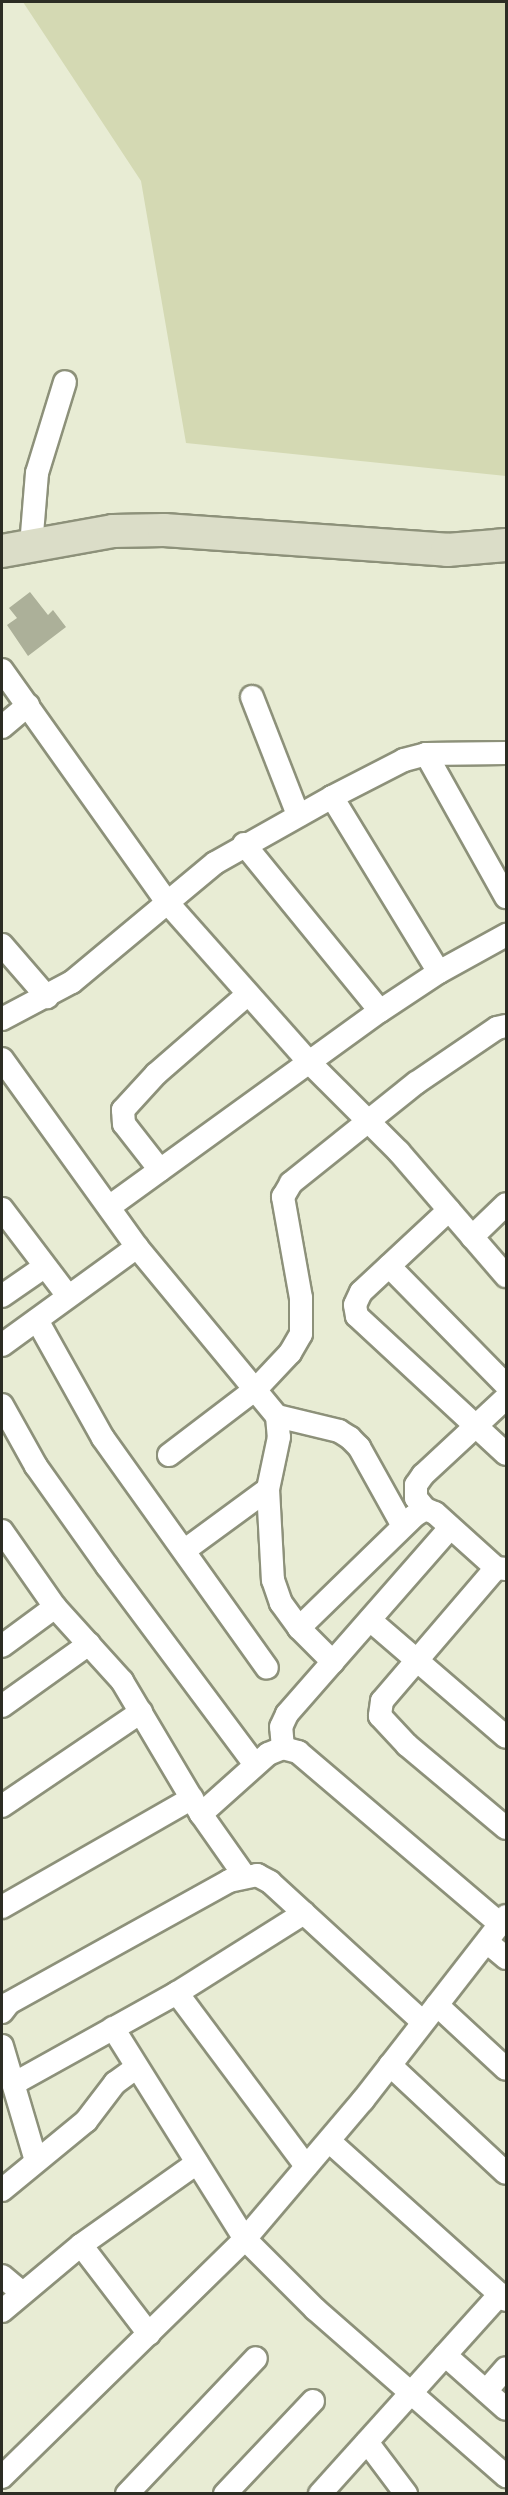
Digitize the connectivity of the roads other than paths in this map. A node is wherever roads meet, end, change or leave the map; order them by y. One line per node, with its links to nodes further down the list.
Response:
1 (65, 382): 3 (street)
2 (507, 545): 3 (main road)
3 (16, 548)
4 (2, 670): 6 (street)
5 (252, 697): 11 (street)
6 (28, 705): 7 (street); 14 (street)
7 (2, 727)
8 (507, 753): 9 (street)
9 (426, 754): 10 (street); 13 (street)
10 (332, 797): 11 (street); 17 (street)
11 (298, 815): 12 (street)
12 (244, 844): 14 (street); 20 (street)
13 (507, 897)
14 (166, 901): 18 (street); 19 (street)
15 (507, 935): 17 (street)
16 (2, 945): 19 (street)
17 (439, 972): 20 (street)
18 (248, 994): 24 (street); 26 (street)
19 (47, 997): 21 (street)
20 (380, 1011): 24 (street)
21 (2, 1019)
22 (507, 1026): 25 (street)
23 (2, 1059): 28 (street)
24 (309, 1062): 25 (street); 26 (street)
25 (369, 1122): 30 (street); 41 (street)
26 (160, 1170): 28 (street)
27 (507, 1204): 31 (street)
28 (109, 1208): 32 (street)
29 (2, 1209): 34 (street)
30 (449, 1210): 31 (street); 33 (street)
31 (472, 1237): 35 (street)
32 (138, 1247): 37 (street); 41 (street)
33 (389, 1266): 40 (street); 45 (street)
34 (44, 1267): 36 (street); 37 (street)
35 (507, 1276)
36 (2, 1296)
37 (68, 1296): 38 (street)
38 (37, 1320): 39 (street); 53 (street)
39 (2, 1345)
40 (507, 1385)
41 (257, 1388): 44 (street); 47 (street)
42 (507, 1398): 45 (street)
43 (2, 1405): 67 (street)
44 (277, 1416): 48 (street); 50 (street)
45 (478, 1428): 46 (street); 49 (street)
46 (507, 1454)
47 (169, 1455)
48 (268, 1489): 53 (street); 57 (street)
49 (426, 1509): 50 (street); 51 (street)
50 (403, 1526): 57 (street)
51 (450, 1528): 54 (street); 56 (street)
52 (2, 1531): 55 (street)
53 (185, 1550): 62 (street)
54 (501, 1568): 60 (street)
55 (55, 1607): 58 (street); 59 (street)
56 (370, 1620): 60 (street); 61 (street)
57 (299, 1628): 61 (street)
58 (89, 1644): 63 (street); 64 (street)
59 (2, 1646)
60 (417, 1660): 65 (street); 70 (street)
61 (333, 1662): 66 (street)
62 (267, 1668)
63 (2, 1706)
64 (141, 1712): 68 (street); 69 (street)
65 (507, 1737)
66 (283, 1748): 67 (street); 74 (street)
67 (254, 1763): 69 (street)
68 (2, 1806)
69 (196, 1806): 71 (street); 72 (street)
70 (507, 1828)
71 (244, 1875): 73 (street); 77 (street)
72 (2, 1907)
73 (304, 1913): 76 (street); 78 (street)
74 (498, 1927): 75 (street); 78 (street)
75 (507, 1958)
76 (177, 1993): 79 (street); 88 (street)
77 (2, 2012)
78 (430, 2014): 81 (street); 83 (street)
79 (113, 2028): 82 (street); 84 (street)
80 (2, 2046): 84 (street)
81 (390, 2065): 85 (street); 89 (street)
82 (137, 2067): 86 (street); 87 (street)
83 (507, 2069)
84 (15, 2083): 86 (street)
85 (329, 2141): 88 (street); 95 (street)
86 (36, 2161): 90 (street)
87 (197, 2163): 91 (street); 92 (street)
88 (306, 2166): 91 (street)
89 (507, 2173)
90 (2, 2190)
91 (245, 2239): 97 (street); 102 (street)
92 (81, 2245): 94 (street); 97 (street)
93 (2, 2276): 94 (street)
94 (22, 2293): 96 (street)
95 (503, 2297): 98 (street)
96 (2, 2311)
97 (149, 2334): 107 (street)
98 (445, 2355): 101 (street); 102 (street)
99 (256, 2358): 108 (street)
100 (507, 2368): 101 (street)
101 (486, 2391): 104 (street)
102 (411, 2393): 105 (street); 106 (street)
103 (313, 2401): 109 (street)
104 (507, 2409)
105 (367, 2442): 110 (street); 111 (street)
106 (507, 2476)
107 (2, 2477)
108 (127, 2493)
109 (225, 2493)
110 (320, 2493)
111 (406, 2493)

